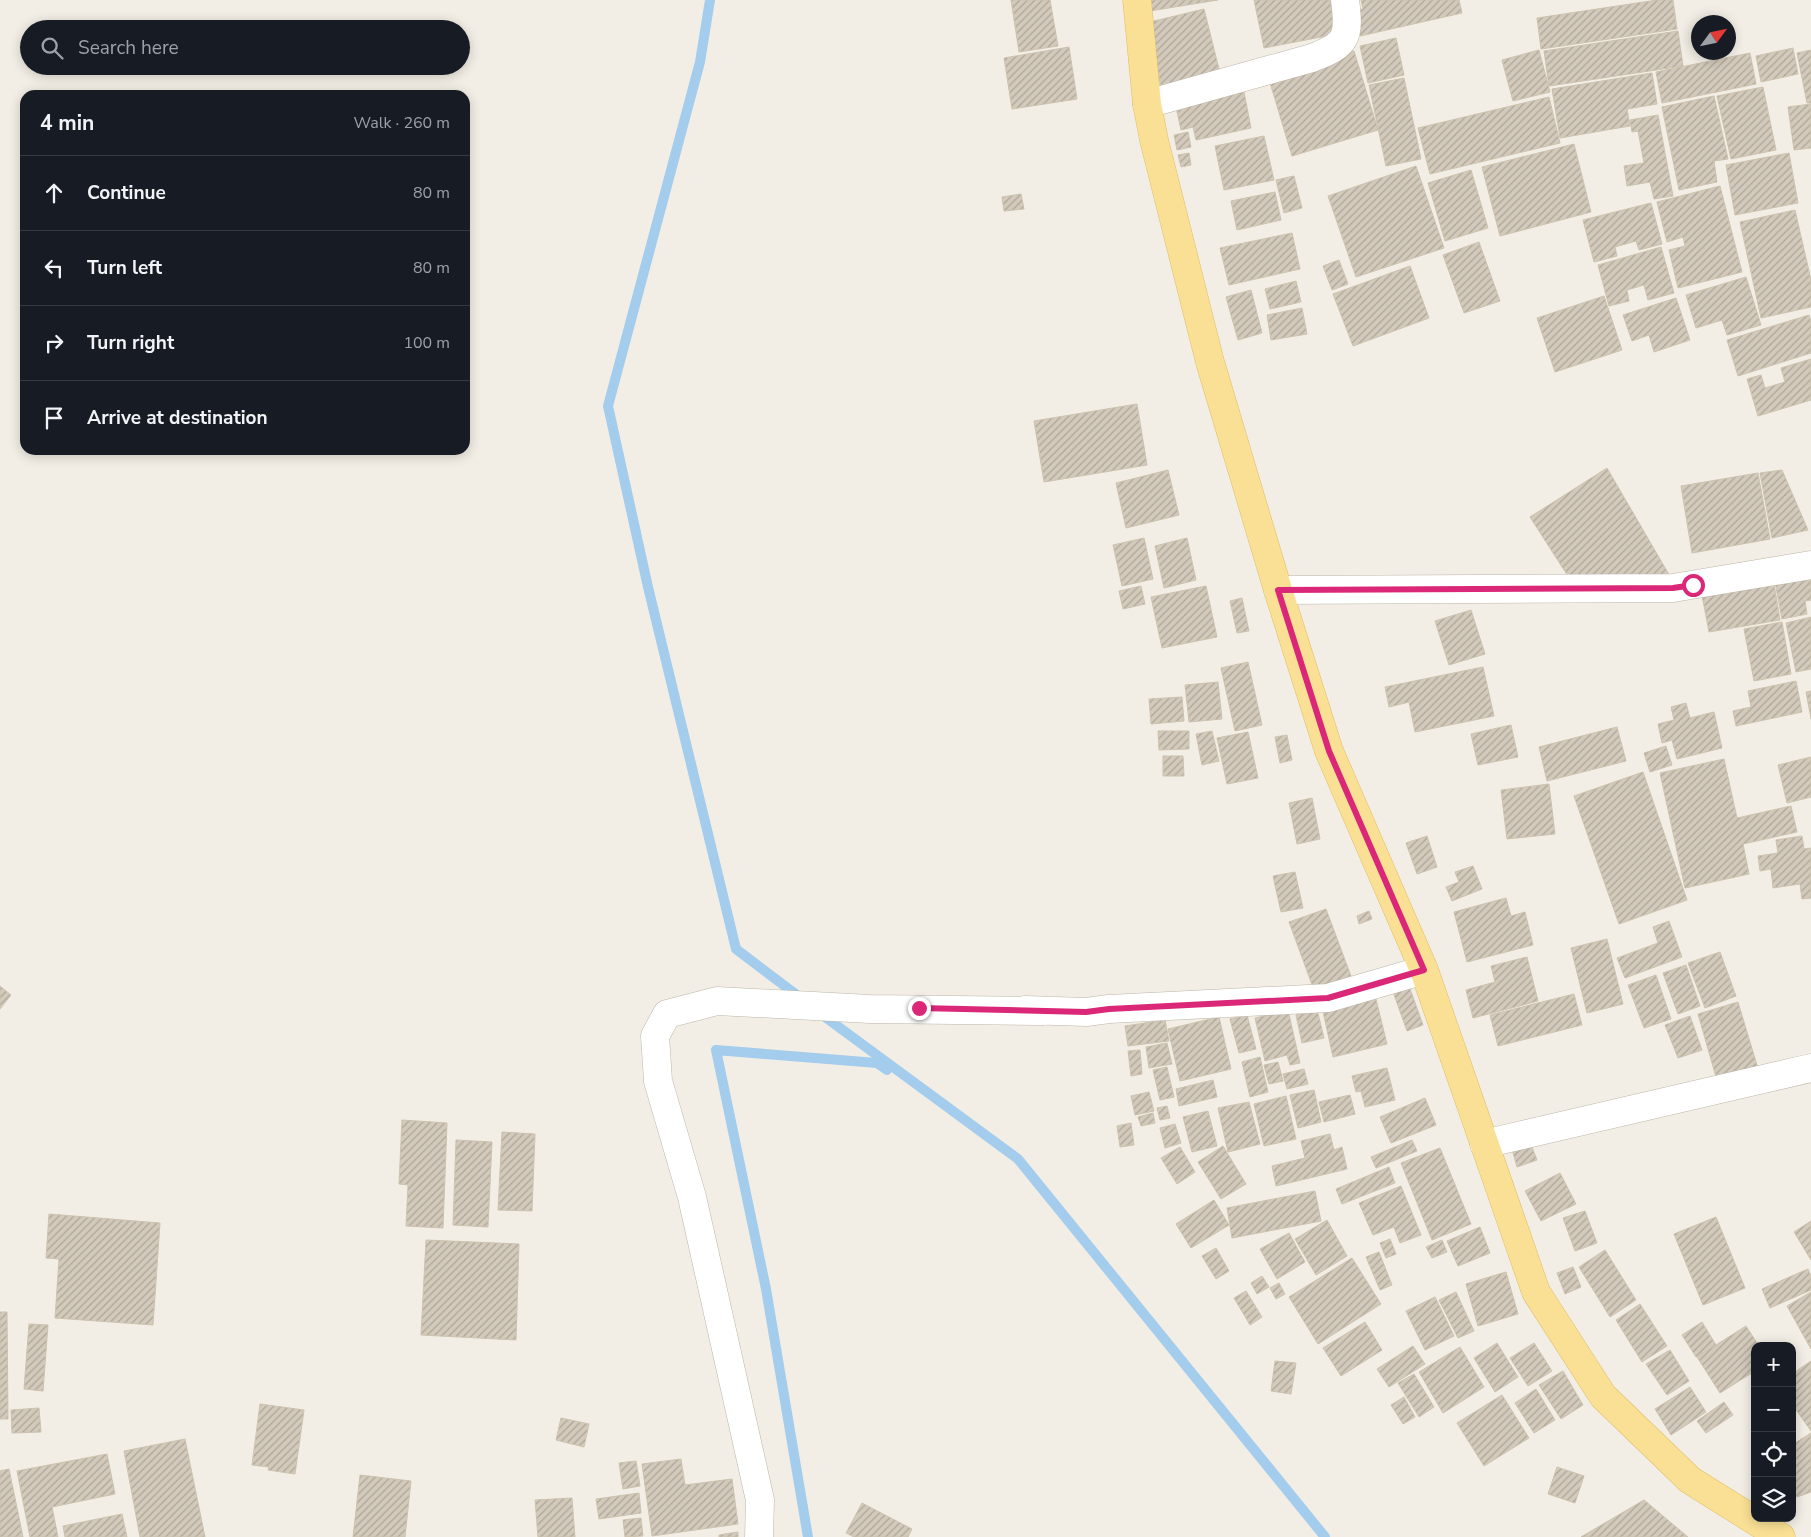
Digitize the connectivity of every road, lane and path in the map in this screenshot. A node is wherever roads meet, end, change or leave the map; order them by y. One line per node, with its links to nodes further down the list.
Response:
1 (1137, 0): 3 (main road)
2 (1345, 0): 3 (street)
3 (1147, 104): 5 (main road)
4 (1811, 565): 5 (street)
5 (1278, 590): 6 (main road)
6 (1424, 970): 8 (main road); 9 (street)
7 (1811, 1068): 8 (street)
8 (1484, 1144): 10 (main road)
9 (759, 1537)
10 (1781, 1537)

